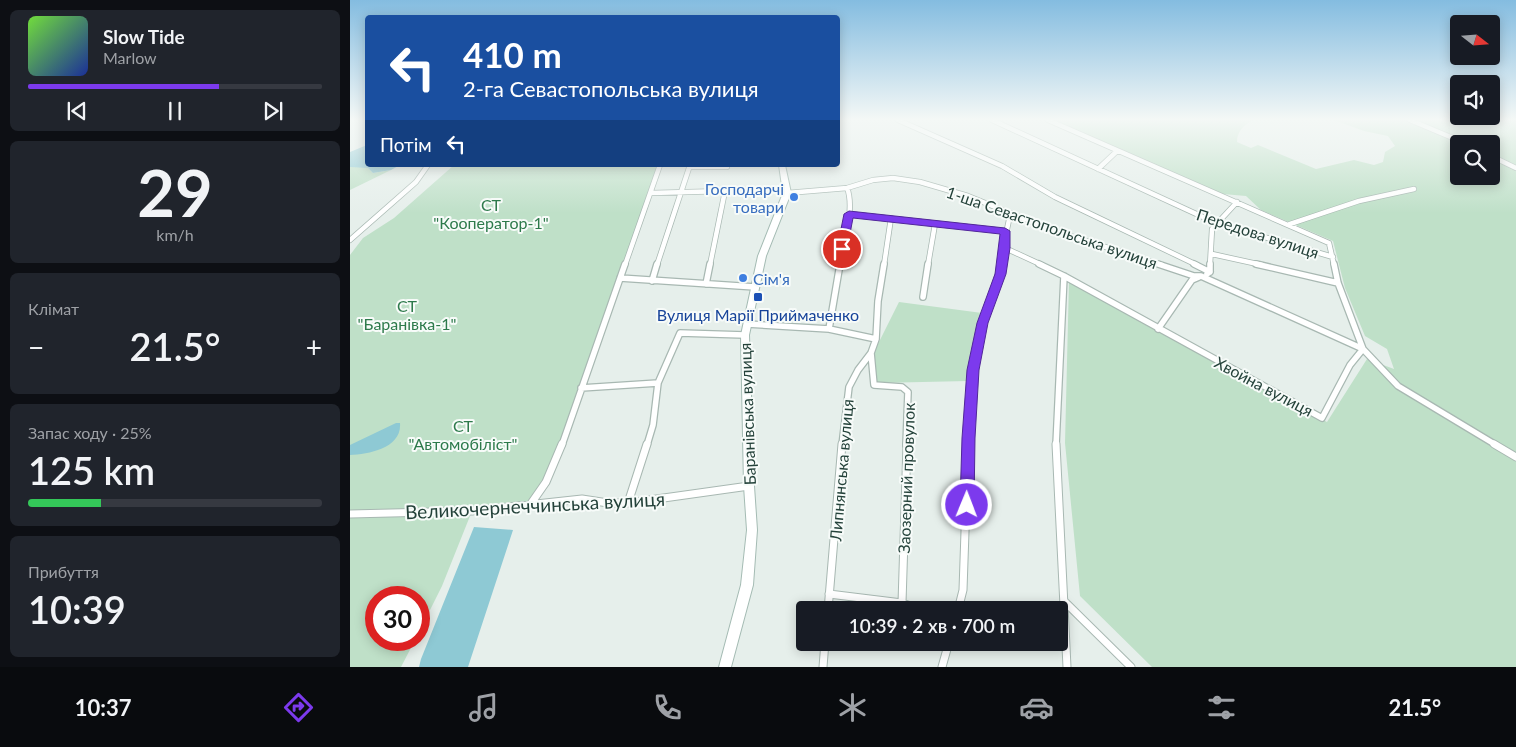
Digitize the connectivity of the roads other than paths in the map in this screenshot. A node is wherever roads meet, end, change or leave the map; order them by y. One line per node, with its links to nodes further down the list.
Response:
1 (968, 151): 28 (street)
2 (1059, 151): 10 (street, Передова вулиця)
3 (1117, 151): 10 (street); 16 (street)
4 (1500, 160): 9 (street)
5 (427, 167): 24 (street)
6 (659, 167): 13 (street)
7 (690, 167): 14 (street)
8 (782, 167): 15 (main road)
9 (1516, 168)
10 (1098, 169): 20 (street, Передова вулиця)
11 (847, 188): 15 (street, 1-ша Севастопольська вулиця); 17 (street, 1-ша Севастопольська вулиця); 18 (street)
12 (1414, 189): 22 (street)
13 (651, 193): 14 (street); 31 (street)
14 (682, 193): 32 (street); 34 (street)
15 (787, 193): 35 (main road, Баранівська вулиця)
16 (1236, 202): 20 (street); 22 (street)
17 (1011, 213): 23 (street); 30 (street, 1-ша Севастопольська вулиця)
18 (849, 214): 19 (street); 38 (street)
19 (891, 218): 21 (street); 41 (street, Липнянська вулиця)
20 (1216, 223): 26 (street); 27 (street, Передова вулиця)
21 (935, 224): 23 (street); 36 (street)
22 (1290, 224): 27 (street)
23 (1005, 231): 25 (street)
24 (350, 240)
25 (1005, 248): 29 (street, Хвойна вулиця); 55 (street)
26 (1212, 254): 28 (street); 33 (street)
27 (1332, 257): 33 (street)
28 (1210, 272): 30 (street)
29 (1064, 276): 39 (street, Хвойна вулиця); 56 (street)
30 (1201, 276): 39 (street); 42 (street, 1-ша Севастопольська вулиця)
31 (620, 278): 32 (street); 45 (street)
32 (652, 281): 34 (street)
33 (1338, 282): 42 (street)
34 (706, 284): 35 (street)
35 (755, 287): 37 (main road, Баранівська вулиця)
36 (923, 297)
37 (747, 324): 38 (street); 40 (main road, Баранівська вулиця)
38 (829, 329): 41 (street)
39 (1158, 329): 42 (street, Хвойна вулиця)
40 (745, 335): 44 (street); 47 (main road, Баранівська вулиця)
41 (876, 339): 43 (street, Липнянська вулиця)
42 (1363, 349): 46 (street)
43 (871, 352): 51 (street, Липнянська вулиця); 54 (street, Заозерний провулок)
44 (658, 383): 45 (street); 48 (street)
45 (581, 388): 49 (street)
46 (1516, 457)
47 (749, 486): 48 (street, Великочернеччинська вулиця); 61 (main road, Баранівська вулиця)
48 (628, 503): 49 (street, Великочернеччинська вулиця)
49 (530, 504): 50 (street, Великочернеччинська вулиця)
50 (350, 514)
51 (830, 594): 52 (street, Липнянська вулиця); 53 (street)
52 (829, 601)
53 (886, 601)
54 (902, 601)
55 (960, 601)
56 (1064, 601)
57 (1068, 605): 65 (street)
58 (824, 651): 62 (street)
59 (946, 651): 63 (street)
60 (1067, 651): 64 (street)
61 (725, 667)
62 (823, 667)
63 (942, 667)
64 (1068, 667)
65 (1131, 667)

